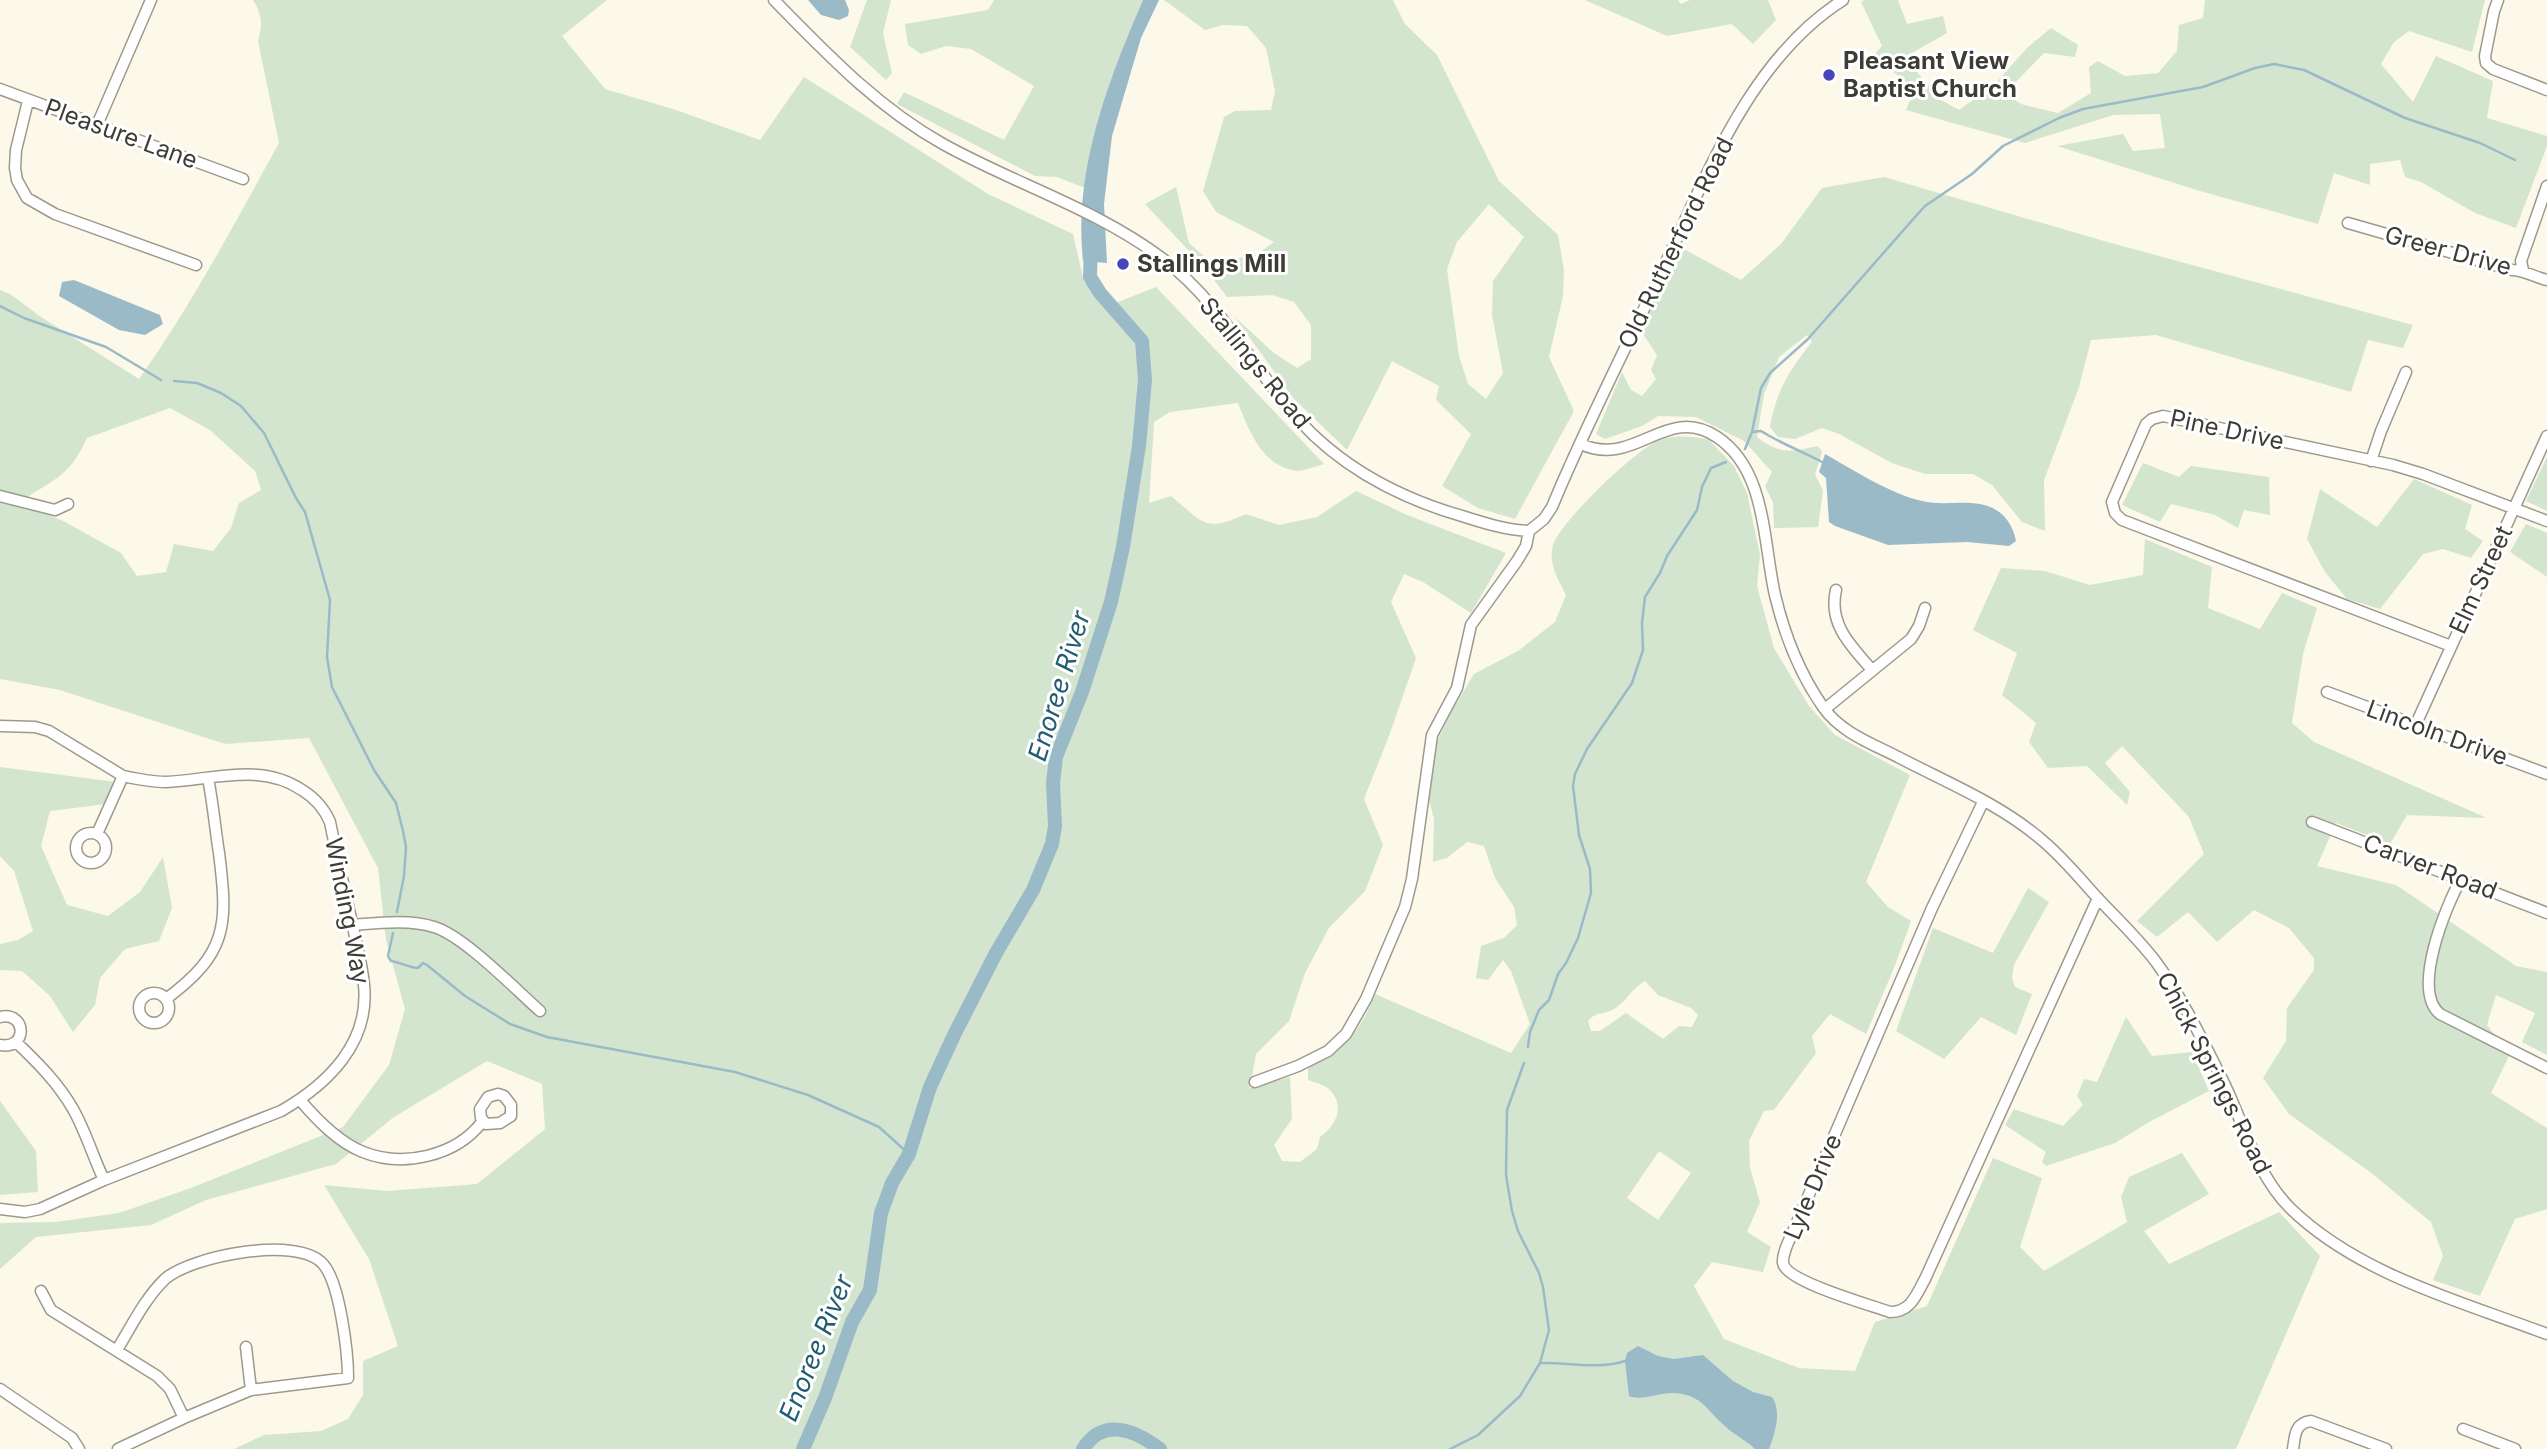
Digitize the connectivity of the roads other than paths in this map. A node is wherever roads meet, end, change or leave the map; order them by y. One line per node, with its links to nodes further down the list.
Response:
1 (150, 0): 8 (street)
2 (774, 0): 23 (street, Stallings Road)
3 (1843, 0): 17 (street, Old Rutherford Road)
4 (2498, 0): 6 (street)
5 (0, 89): 7 (street, Pleasure Lane)
6 (2547, 90)
7 (28, 101): 8 (street, Pleasure Lane); 12 (street)
8 (97, 125): 9 (street, Pleasure Lane)
9 (243, 178)
10 (2547, 186): 13 (street)
11 (2348, 223): 13 (street, Greer Drive)
12 (196, 265)
13 (2524, 270): 14 (street, Greer Drive)
14 (2547, 280)
15 (2406, 372): 18 (street)
16 (2547, 436): 21 (street, Elm Street)
17 (1581, 444): 23 (street, Old Rutherford Road); 29 (street, Chick Springs Road)
18 (2371, 461): 21 (street, Pine Drive); 26 (street, Pine Drive)
19 (0, 496): 20 (street)
20 (68, 504)
21 (2514, 509): 22 (street, Pine Drive); 26 (street, Elm Street)
22 (2547, 521)
23 (1529, 531): 48 (street)
24 (1836, 590): 27 (street)
25 (1925, 608): 27 (street)
26 (2451, 646): 30 (street, Elm Street)
27 (1872, 670): 29 (street)
28 (2327, 692): 30 (street, Lincoln Drive)
29 (1825, 709): 35 (street, Chick Springs Road)
30 (2416, 724): 32 (street, Lincoln Drive)
31 (0, 726): 33 (street, Winding Way)
32 (2547, 775)
33 (123, 776): 34 (street, Winding Way); 37 (street)
34 (208, 778): 41 (street, Winding Way); 42 (street)
35 (1983, 802): 39 (street, Chick Springs Road); 39 (street, Lyle Drive)
36 (2312, 822): 38 (street, Carver Road)
37 (97, 834)
38 (2461, 879): 40 (street, Carver Road); 47 (street)
39 (2098, 898): 54 (street, Chick Springs Road)
40 (2547, 913)
41 (352, 925): 43 (street); 49 (street, Winding Way)
42 (166, 999)
43 (540, 1011)
44 (0, 1017): 45 (street)
45 (16, 1042): 46 (street); 51 (street)
46 (0, 1045)
47 (2547, 1068)
48 (1255, 1082)
49 (300, 1100): 50 (street); 51 (street, Winding Way)
50 (482, 1122)
51 (104, 1180): 52 (street, Winding Way)
52 (0, 1209)
53 (41, 1291): 56 (street)
54 (2547, 1334)
55 (246, 1347): 58 (street)
56 (117, 1350): 58 (street); 59 (street)
57 (0, 1389): 62 (street)
58 (250, 1390): 59 (street)
59 (184, 1418): 63 (street)
60 (2463, 1429): 61 (street)
61 (2499, 1446): 66 (street)
62 (79, 1449)
63 (118, 1449)
64 (2293, 1449): 65 (street)
65 (2386, 1449)
66 (2515, 1449)

